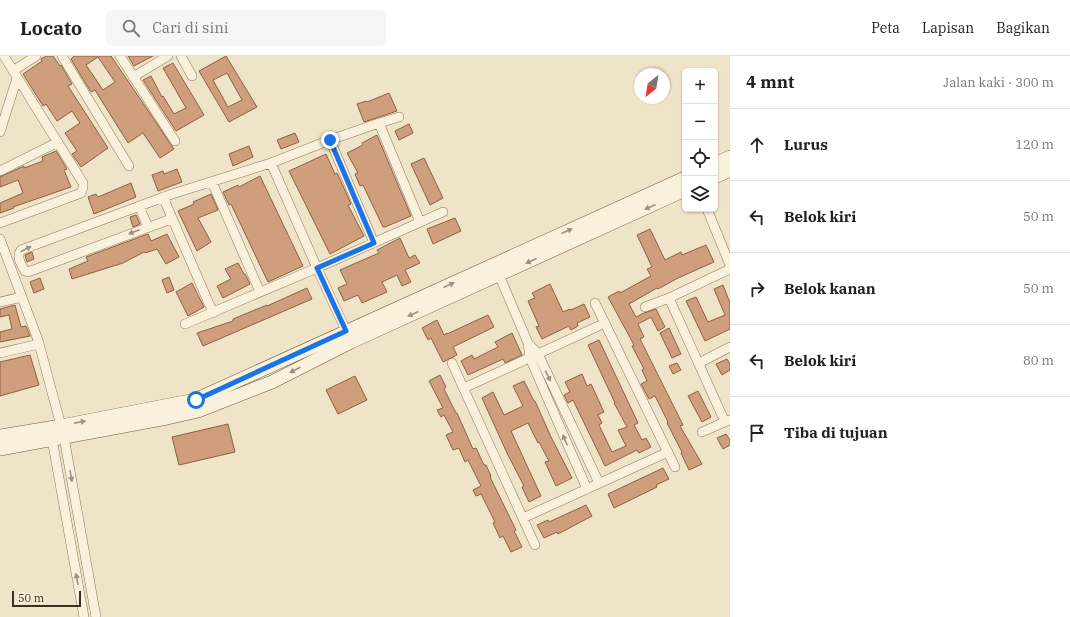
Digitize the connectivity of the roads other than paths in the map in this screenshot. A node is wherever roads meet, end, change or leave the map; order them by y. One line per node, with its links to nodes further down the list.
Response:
1 (4, 56): 7 (street)
2 (36, 56): 7 (street)
3 (62, 56): 19 (street)
4 (120, 56): 9 (street)
5 (168, 56): 9 (street)
6 (181, 56): 8 (street)
7 (15, 74): 12 (street); 15 (street)
8 (192, 76)
9 (133, 77): 14 (street)
10 (399, 117): 11 (street)
11 (379, 122): 13 (street); 31 (street)
12 (0, 132)
13 (330, 140): 17 (street); 35 (street)
14 (175, 141)
15 (58, 142): 21 (street); 32 (street)
16 (730, 157): 18 (street)
17 (271, 163): 24 (street); 37 (street)
18 (718, 163)
19 (129, 166)
20 (730, 170): 22 (street)
21 (0, 171)
22 (717, 176)
23 (682, 179): 49 (street, one-way to 23)
24 (212, 182): 26 (street); 40 (street)
25 (682, 191): 39 (street, one-way to 39)
26 (163, 197): 27 (street); 30 (street)
27 (140, 206): 33 (street); 33 (street, one-way to 27)
28 (443, 212): 31 (street)
29 (708, 212): 36 (street)
30 (171, 219): 33 (street); 46 (street)
31 (420, 222): 35 (street)
32 (0, 223)
33 (148, 226)
34 (0, 239): 41 (street)
35 (374, 243): 37 (street)
36 (730, 265)
37 (317, 268): 40 (street); 49 (street)
38 (730, 269): 42 (street)
39 (499, 275): 49 (street, one-way to 49); 53 (street)
40 (260, 292): 46 (street)
41 (22, 297): 43 (street); 50 (street)
42 (669, 298): 45 (street); 55 (street)
43 (0, 302)
44 (595, 303): 47 (street)
45 (646, 307)
46 (213, 313): 48 (street)
47 (605, 323): 53 (street); 64 (street)
48 (185, 324)
49 (349, 336): 60 (street)
50 (39, 344): 52 (street); 60 (street)
51 (730, 347): 55 (street)
52 (0, 353)
53 (534, 356): 56 (street); 57 (street, one-way to 57); 58 (street)
54 (452, 363): 56 (street)
55 (699, 363): 59 (street)
56 (464, 388): 70 (street)
57 (562, 404): 58 (street); 65 (street)
58 (552, 408): 66 (street, one-way to 58)
59 (727, 420): 61 (street)
60 (57, 432): 62 (street); 63 (street); 72 (street, one-way to 72); 73 (street, one-way to 60)
61 (702, 432)
62 (0, 436)
63 (0, 449)
64 (668, 452): 67 (street); 68 (street)
65 (585, 455): 66 (street); 68 (street)
66 (573, 459): 69 (street)
67 (675, 468)
68 (599, 483): 69 (street)
69 (587, 489): 70 (street)
70 (523, 518): 71 (street)
71 (535, 545)
72 (94, 606): 73 (street); 74 (street)
73 (84, 612)
74 (96, 617)

